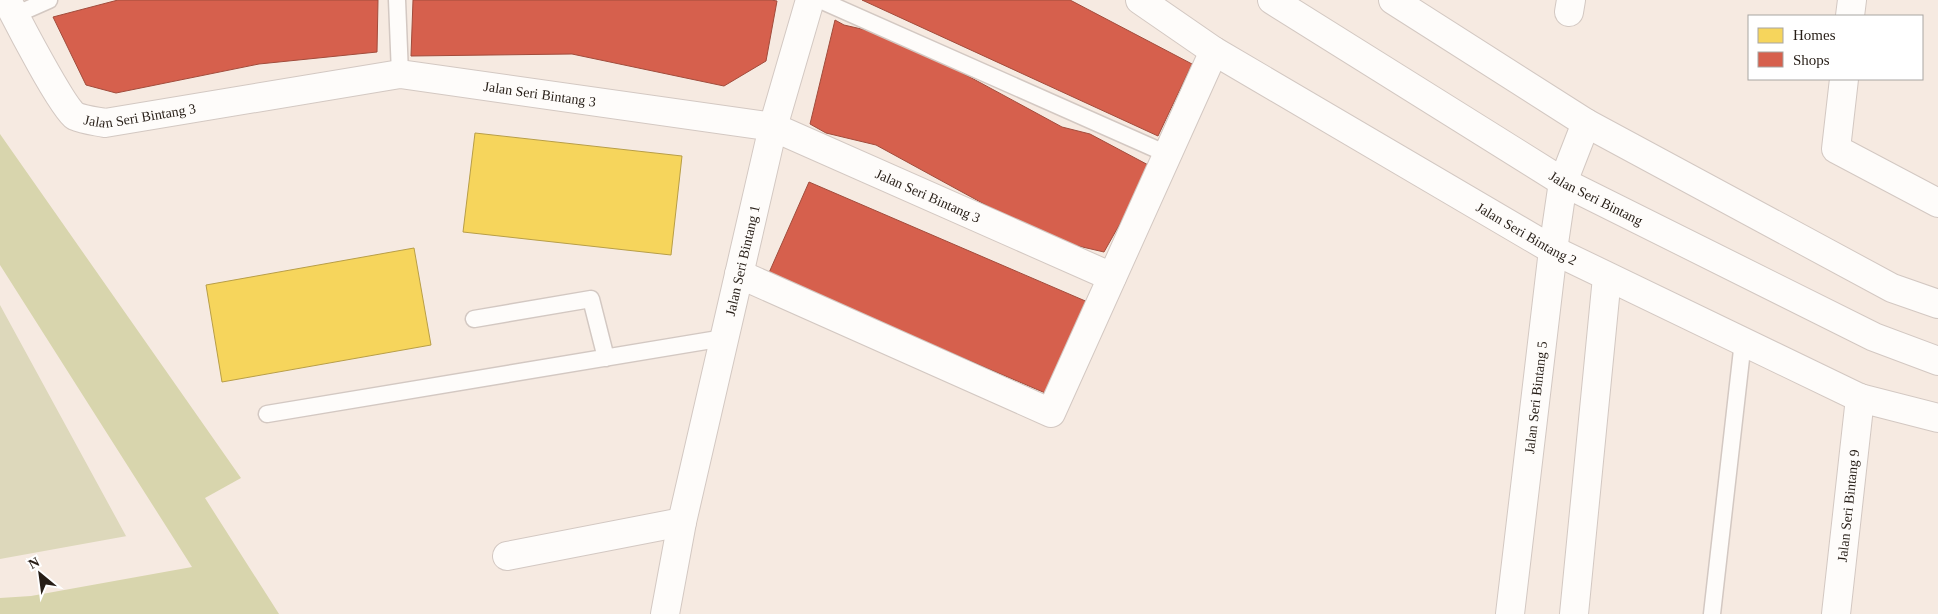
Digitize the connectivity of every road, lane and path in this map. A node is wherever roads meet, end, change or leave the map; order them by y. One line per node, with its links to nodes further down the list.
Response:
1 (49, 0): 9 (lane)
2 (397, 0): 12 (lane)
3 (810, 0): 15 (street, Jalan Seri Bintang 1)
4 (820, 0): 16 (lane)
5 (1140, 0): 11 (street, Jalan Seri Bintang 2)
6 (1272, 0): 17 (street, Jalan Seri Bintang)
7 (1392, 0): 14 (street)
8 (1852, 0): 10 (street)
9 (11, 8): 12 (street, Jalan Seri Bintang 3)
10 (1850, 15)
11 (1214, 51): 16 (street); 19 (street, Jalan Seri Bintang 2)
12 (400, 74): 15 (street, Jalan Seri Bintang 3)
13 (1844, 80): 18 (street)
14 (1586, 123): 17 (street, Jalan Seri Bintang 5); 23 (street)
15 (773, 127): 20 (street, Jalan Seri Bintang 1); 21 (street, Jalan Seri Bintang 3)
16 (1167, 154): 21 (street)
17 (1564, 182): 19 (street, Jalan Seri Bintang 5); 28 (street, Jalan Seri Bintang)
18 (1938, 203)
19 (1553, 250): 22 (street, Jalan Seri Bintang 2); 35 (street, Jalan Seri Bintang 5)
20 (739, 274): 21 (street); 25 (street, Jalan Seri Bintang 1)
21 (1112, 277)
22 (1607, 277): 26 (street, Jalan Seri Bintang 2); 36 (street)
23 (1938, 304)
24 (474, 319): 27 (lane)
25 (724, 338): 27 (lane); 32 (street, Jalan Seri Bintang 1)
26 (1742, 341): 29 (street, Jalan Seri Bintang 2); 37 (lane)
27 (606, 358): 30 (lane)
28 (1938, 360)
29 (1860, 398): 31 (street, Jalan Seri Bintang 2); 38 (street, Jalan Seri Bintang 9)
30 (266, 414)
31 (1938, 418)
32 (682, 522): 33 (street); 34 (street, Jalan Seri Bintang 1)
33 (507, 556)
34 (665, 614)
35 (1510, 614)
36 (1574, 614)
37 (1712, 614)
38 (1836, 614)

